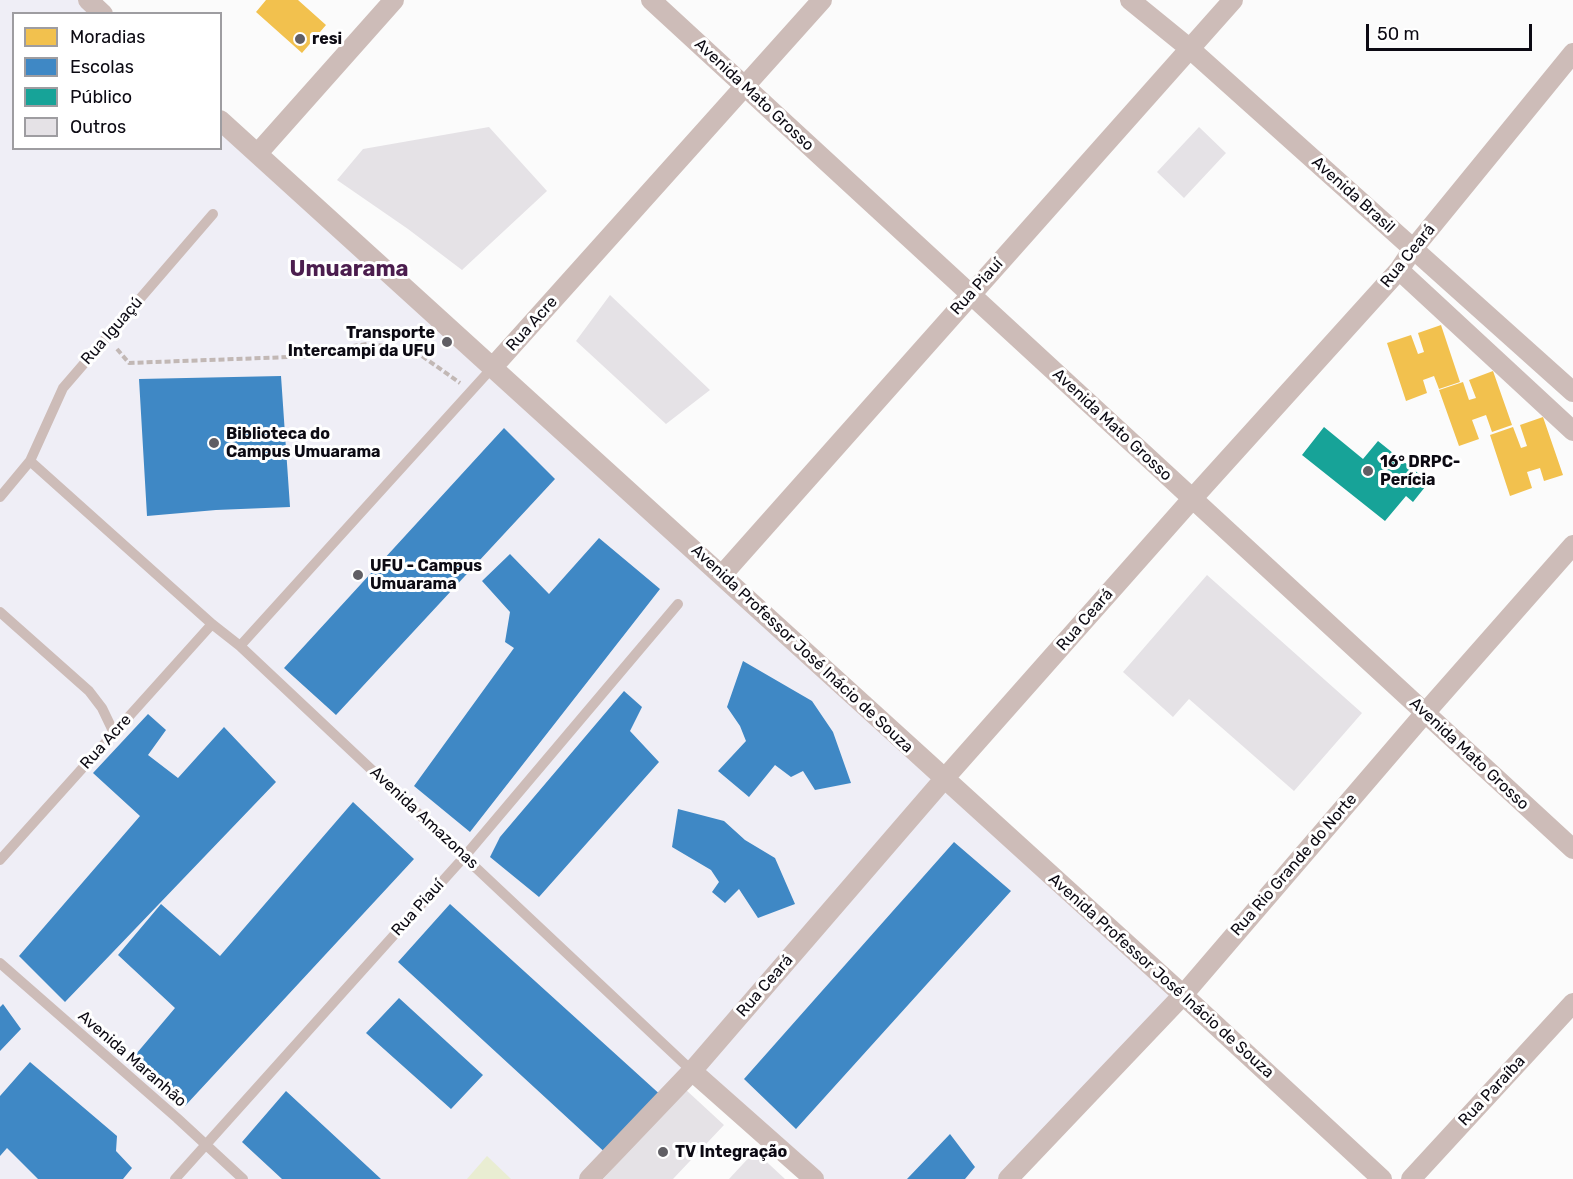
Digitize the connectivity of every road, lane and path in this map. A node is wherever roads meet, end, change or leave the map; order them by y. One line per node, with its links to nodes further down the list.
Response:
1 (88, 0): 7 (street)
2 (394, 0): 12 (street)
3 (651, 0): 10 (street, Avenida Mato Grosso)
4 (822, 0): 10 (street, Rua Acre)
5 (1130, 0): 8 (street, Avenida Brasil)
6 (1233, 0): 8 (street, Rua Piauí)
7 (101, 12)
8 (1190, 48): 14 (street, Avenida Brasil); 16 (street, Rua Piauí)
9 (1573, 54): 14 (street, Rua Ceará)
10 (744, 86): 16 (street, Avenida Mato Grosso); 18 (street, Rua Acre)
11 (222, 122): 12 (street, Avenida Professor José Inácio de Souza)
12 (258, 153): 18 (street, Avenida Professor José Inácio de Souza)
13 (213, 214): 17 (lane, Rua Iguaçú)
14 (1413, 249): 15 (street, Rua Ceará); 20 (street, Avenida Brasil)
15 (1399, 270): 21 (street); 24 (street, Rua Ceará)
16 (970, 295): 24 (street, Avenida Mato Grosso); 26 (street, Rua Piauí)
17 (107, 337): 19 (path); 22 (lane, Rua Iguaçú)
18 (492, 368): 19 (lane, Rua Acre); 26 (street, Avenida Professor José Inácio de Souza)
19 (470, 391): 30 (lane, Rua Acre)
20 (1573, 392)
21 (1573, 430)
22 (30, 461): 23 (lane); 29 (lane, Avenida Amazonas)
23 (0, 497)
24 (1192, 498): 31 (street, Avenida Mato Grosso); 33 (street, Rua Ceará)
25 (1573, 545): 31 (street, Rua Rio Grande do Norte)
26 (722, 574): 33 (street, Avenida Professor José Inácio de Souza)
27 (678, 604): 35 (lane, Rua Piauí)
28 (0, 612): 32 (lane)
29 (212, 624): 30 (lane, Avenida Amazonas); 32 (lane, Rua Acre)
30 (240, 646): 35 (lane, Avenida Amazonas)
31 (1425, 713): 34 (street, Avenida Mato Grosso); 38 (street, Rua Rio Grande do Norte)
32 (114, 733): 36 (lane, Rua Acre)
33 (944, 779): 38 (street, Avenida Professor José Inácio de Souza); 40 (street, Rua Ceará)
34 (1573, 849)
35 (465, 856): 40 (lane, Avenida Amazonas); 41 (lane, Rua Piauí)
36 (0, 860)
37 (0, 963): 41 (lane, Avenida Maranhão)
38 (1183, 995): 46 (street, Rua Rio Grande do Norte); 47 (street, Avenida Professor José Inácio de Souza)
39 (1573, 1003): 48 (street, Rua Paraíba)
40 (692, 1071): 44 (street, Rua Ceará); 45 (street, Avenida Amazonas)
41 (206, 1145): 42 (lane, Rua Piauí); 43 (lane, Avenida Maranhão)
42 (175, 1179)
43 (243, 1179)
44 (589, 1179)
45 (814, 1179)
46 (1008, 1179)
47 (1382, 1179)
48 (1411, 1179)

